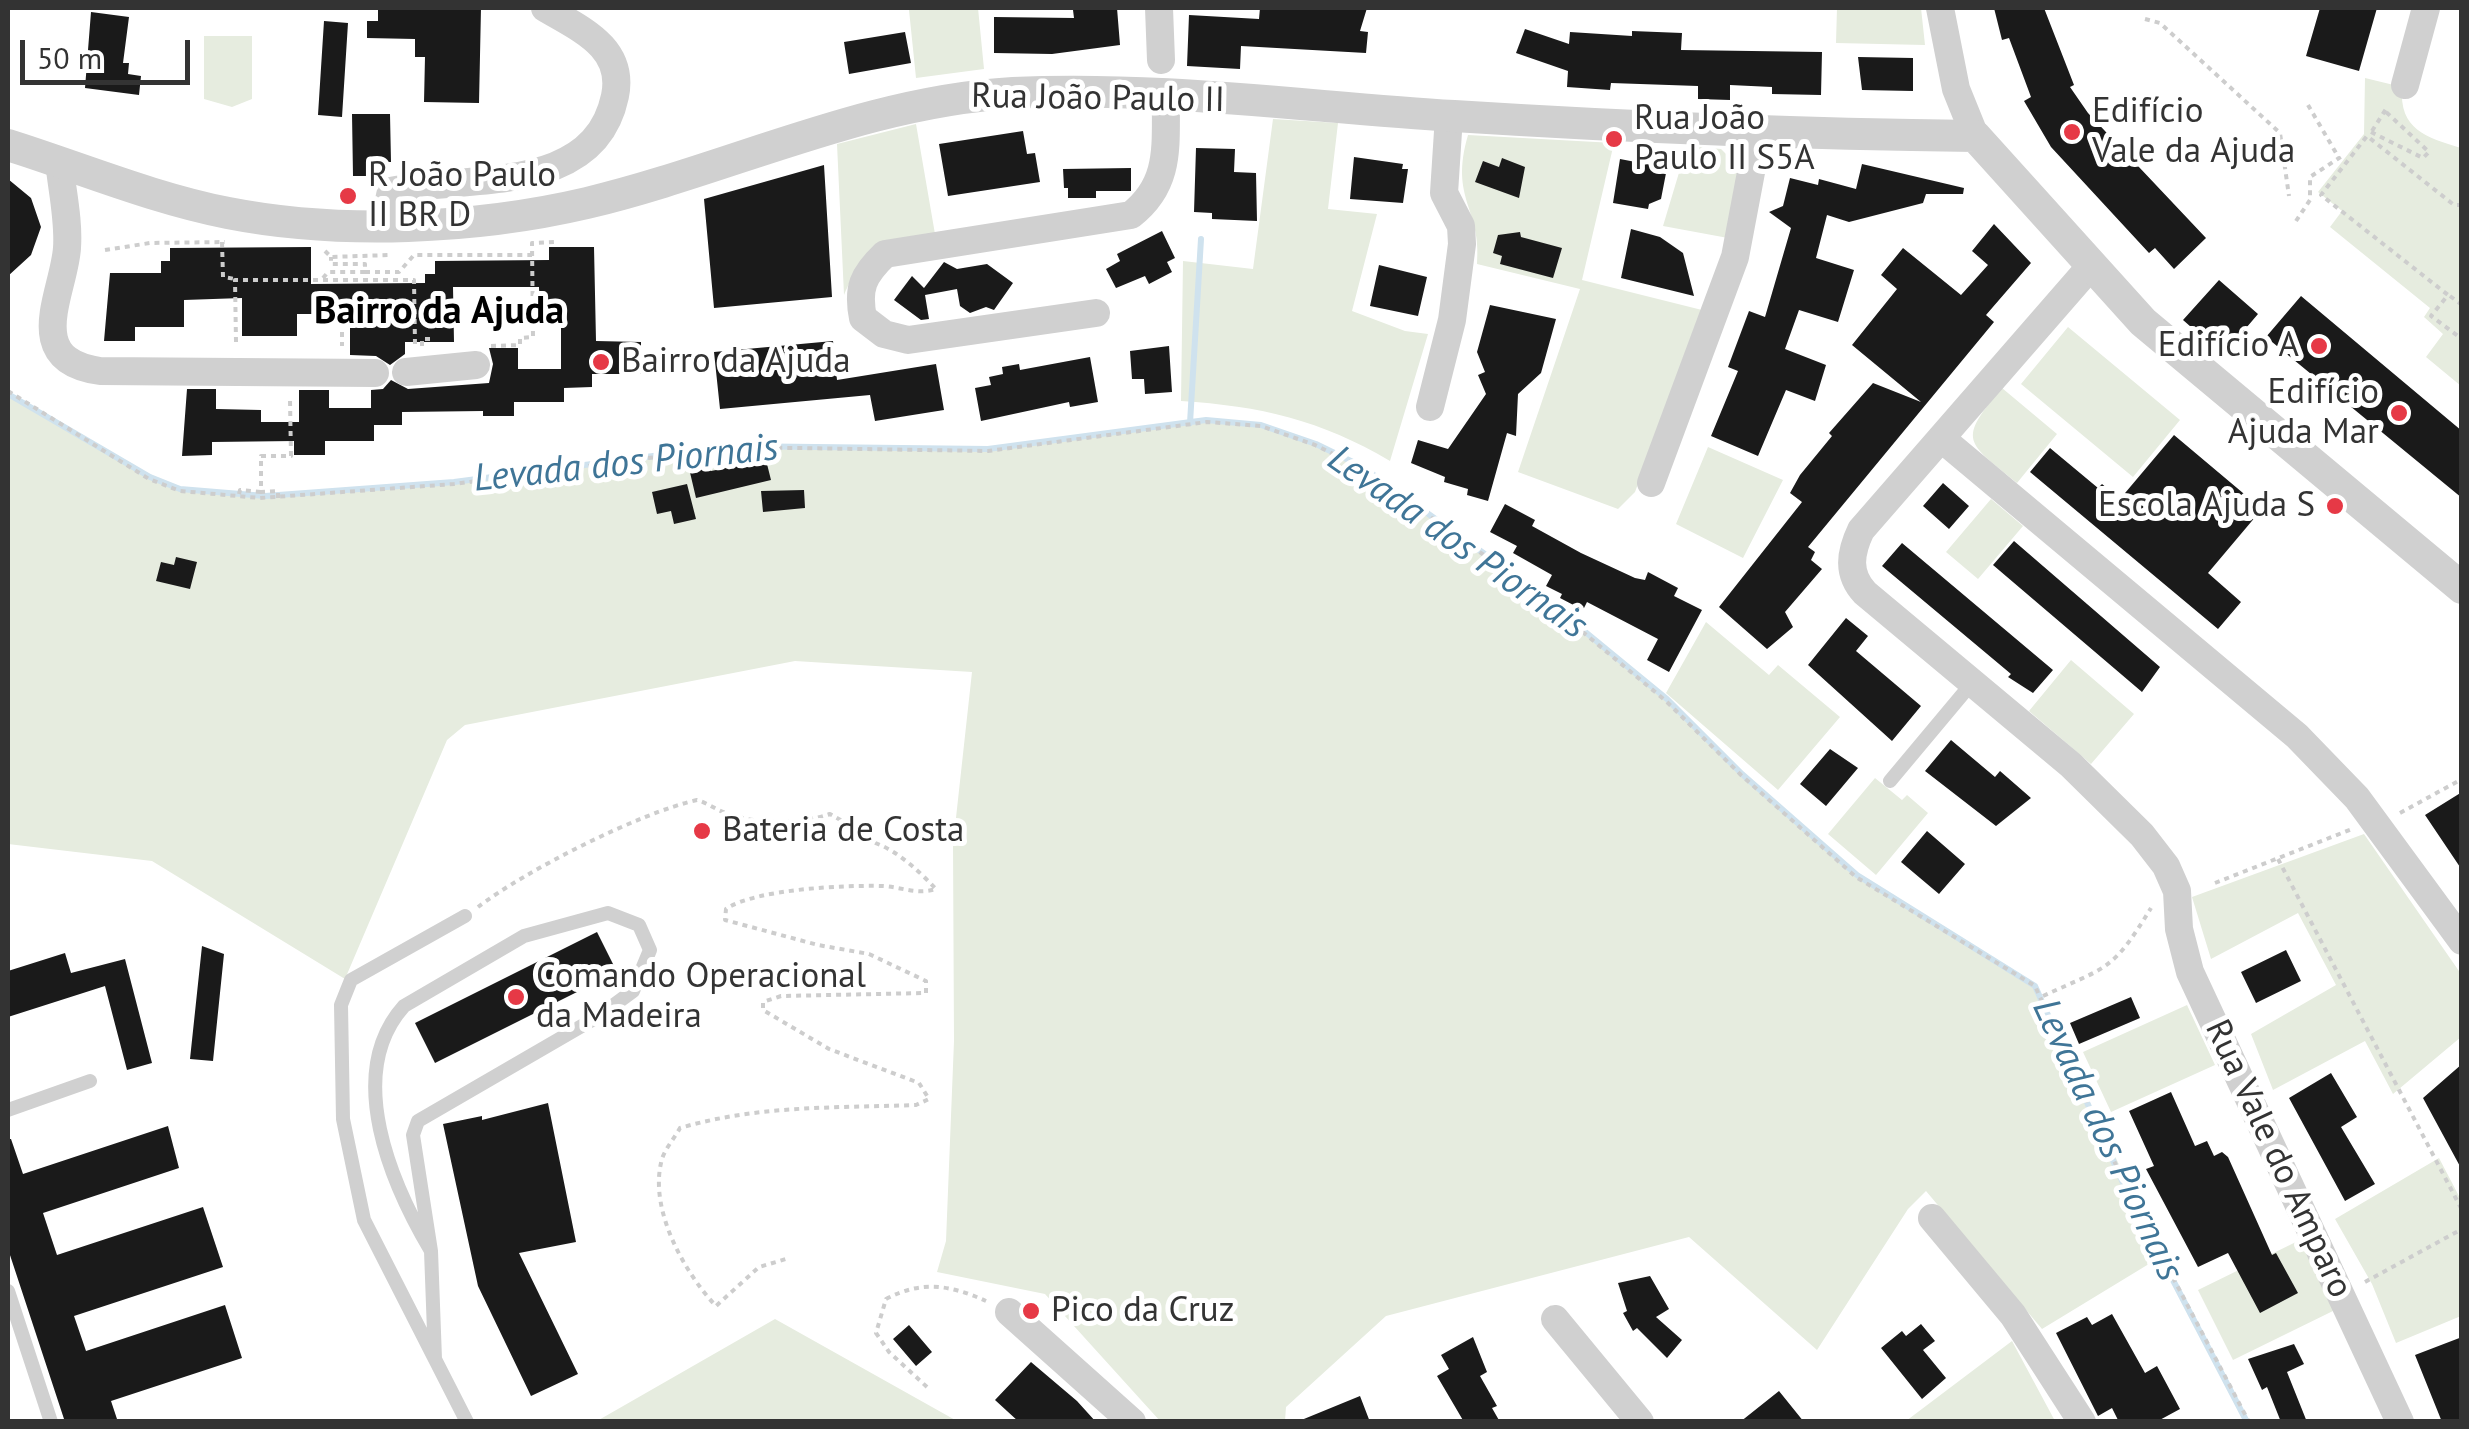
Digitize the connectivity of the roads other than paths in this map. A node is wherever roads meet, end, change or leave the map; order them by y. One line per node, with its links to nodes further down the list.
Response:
1 (545, 8): 13 (street)
2 (1160, 8): 5 (street)
3 (1940, 8): 10 (street)
4 (2426, 8): 6 (street)
5 (1161, 60)
6 (2397, 91)
7 (1166, 97): 8 (street, Rua João Paulo II); 13 (street, Rua João Paulo II); 15 (street)
8 (1450, 116): 9 (street, Rua João Paulo II); 19 (street)
9 (1760, 130): 10 (street, Rua João Paulo II); 21 (street)
10 (1975, 136): 14 (street)
11 (8, 145): 12 (street, Rua João Paulo II)
12 (59, 161): 13 (street, Rua João Paulo II); 17 (street)
13 (384, 224)
14 (2090, 267): 20 (street); 22 (street)
15 (1096, 314)
16 (481, 355): 18 (street)
17 (375, 372)
18 (406, 372)
19 (1430, 407)
20 (1942, 439): 23 (street); 26 (street)
21 (1652, 482)
22 (2462, 588)
23 (1972, 684): 24 (lane); 40 (street, Rua Vale do Amparo)
24 (1890, 782)
25 (466, 916): 34 (lane)
26 (2462, 940)
27 (90, 1081): 28 (lane)
28 (8, 1110)
29 (1932, 1218): 39 (street)
30 (432, 1251): 30 (lane); 34 (lane)
31 (8, 1291): 35 (lane)
32 (1009, 1312): 37 (street)
33 (1555, 1319): 38 (street)
34 (435, 1358): 36 (lane)
35 (51, 1422)
36 (467, 1422)
37 (1132, 1422)
38 (1640, 1422)
39 (2082, 1422)
40 (2400, 1422)

